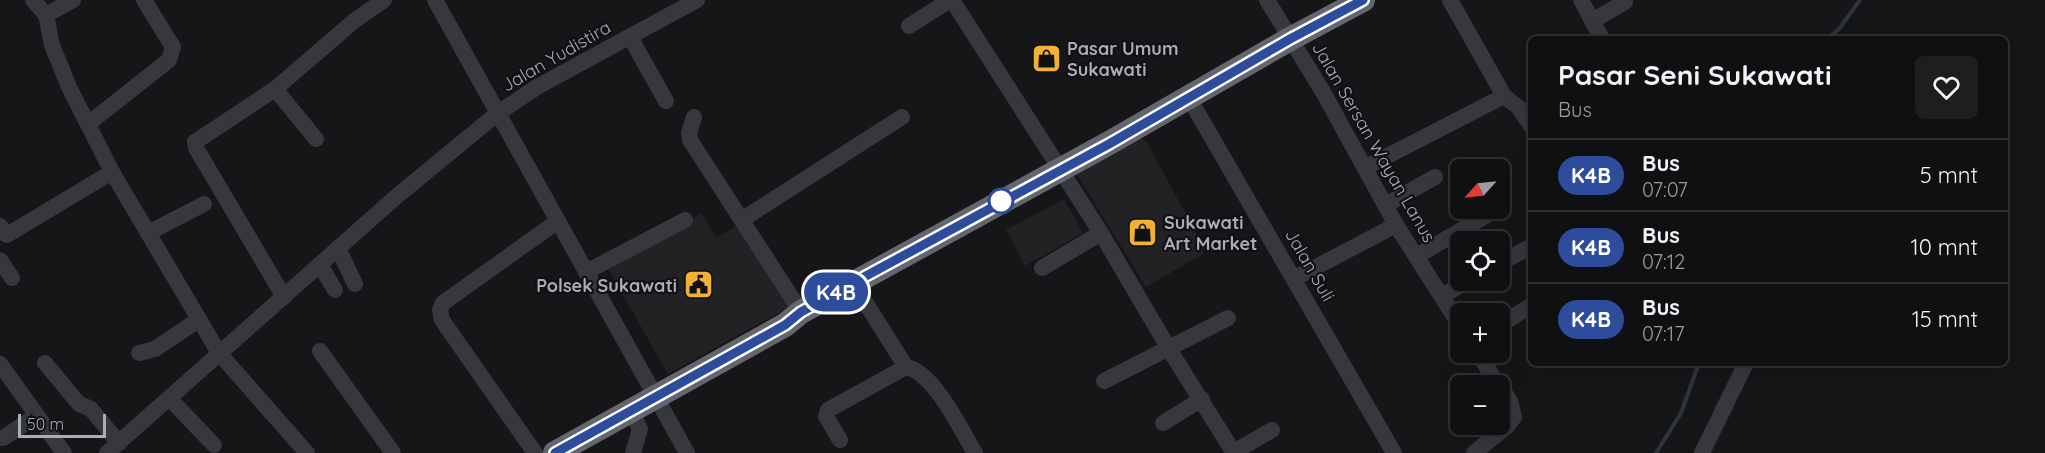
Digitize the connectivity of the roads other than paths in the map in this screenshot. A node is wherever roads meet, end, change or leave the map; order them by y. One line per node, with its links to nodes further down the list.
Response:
1 (33, 0): 13 (street)
2 (73, 0): 13 (street)
3 (144, 0): 27 (street)
4 (384, 0): 19 (street)
5 (435, 0): 23 (street)
6 (697, 0): 17 (street, Jalan Yudistira)
7 (951, 0): 15 (street); 30 (street)
8 (1267, 0): 18 (street, Jalan Sersan Wayan Lanus)
9 (1364, 0): 18 (highway)
10 (1450, 0): 20 (street)
11 (1581, 0): 14 (street)
12 (1625, 2): 14 (street)
13 (46, 15): 27 (street)
14 (1592, 21): 16 (street)
15 (909, 26)
16 (1600, 36)
17 (630, 37): 22 (street); 23 (street, Jalan Yudistira)
18 (1290, 39): 21 (highway); 29 (street, Jalan Sersan Wayan Lanus)
19 (275, 89): 28 (street); 58 (street)
20 (1504, 96): 26 (street); 29 (street)
21 (1189, 98): 30 (highway); 52 (street, Jalan Suli)
22 (666, 100)
23 (498, 113): 38 (street); 43 (street, Jalan Yudistira)
24 (694, 117): 35 (street)
25 (902, 117): 35 (street)
26 (1528, 121)
27 (88, 124): 31 (street)
28 (316, 139)
29 (1366, 167): 34 (street, Jalan Sersan Wayan Lanus)
30 (1060, 169): 41 (street); 53 (highway)
31 (112, 172): 40 (street); 42 (street)
32 (1435, 177): 34 (street)
33 (204, 204): 40 (street)
34 (1387, 204): 39 (street, Jalan Sersan Wayan Lanus)
35 (743, 219): 61 (street)
36 (1481, 219): 45 (street)
37 (685, 220): 50 (street)
38 (558, 221): 50 (street); 92 (street)
39 (1396, 225): 45 (street, Jalan Sersan Wayan Lanus); 52 (street)
40 (148, 233): 64 (street)
41 (1101, 233): 49 (street); 65 (street)
42 (2, 234)
43 (338, 248): 48 (street, Jalan Yudistira); 54 (street)
44 (1528, 248): 46 (street)
45 (1417, 256): 57 (street, Jalan Sersan Wayan Lanus)
46 (1510, 258)
47 (0, 260): 51 (street)
48 (320, 265): 55 (street); 58 (street, Jalan Yudistira)
49 (1042, 268)
50 (586, 272): 74 (street)
51 (12, 278)
52 (1295, 278): 97 (street, Jalan Suli)
53 (853, 283): 61 (highway); 72 (street)
54 (355, 284)
55 (335, 290)
56 (1450, 291): 57 (street)
57 (1442, 296): 60 (street, Jalan Sersan Wayan Lanus)
58 (284, 297): 68 (street, Jalan Yudistira)
59 (1528, 307): 63 (street)
60 (1450, 309)
61 (801, 312): 74 (highway)
62 (1228, 318): 65 (street)
63 (1510, 318)
64 (198, 320): 67 (street); 68 (street)
65 (1169, 349): 73 (street); 76 (street)
66 (320, 351): 91 (street)
67 (139, 353)
68 (219, 353): 75 (street, Jalan Yudistira); 90 (street)
69 (45, 363): 87 (street)
70 (0, 364): 79 (street)
71 (1745, 366): 99 (street)
72 (906, 367): 85 (street); 88 (street)
73 (1104, 381)
74 (654, 396): 78 (highway); 95 (street)
75 (169, 398): 86 (street); 87 (street, Jalan Yudistira)
76 (1202, 399): 81 (street); 96 (street)
77 (1510, 401): 80 (street)
78 (630, 409): 93 (highway); 94 (street)
79 (36, 416): 84 (street); 89 (street)
80 (1510, 421)
81 (1163, 423)
82 (1272, 430): 96 (street)
83 (1494, 435): 98 (street)
84 (3, 438)
85 (840, 440)
86 (214, 446)
87 (113, 448)
88 (972, 452)
89 (64, 453)
90 (307, 453)
91 (393, 453)
92 (535, 453)
93 (555, 453)
94 (633, 453)
95 (687, 453)
96 (1234, 453)
97 (1394, 453)
98 (1474, 453)
99 (1702, 453)

